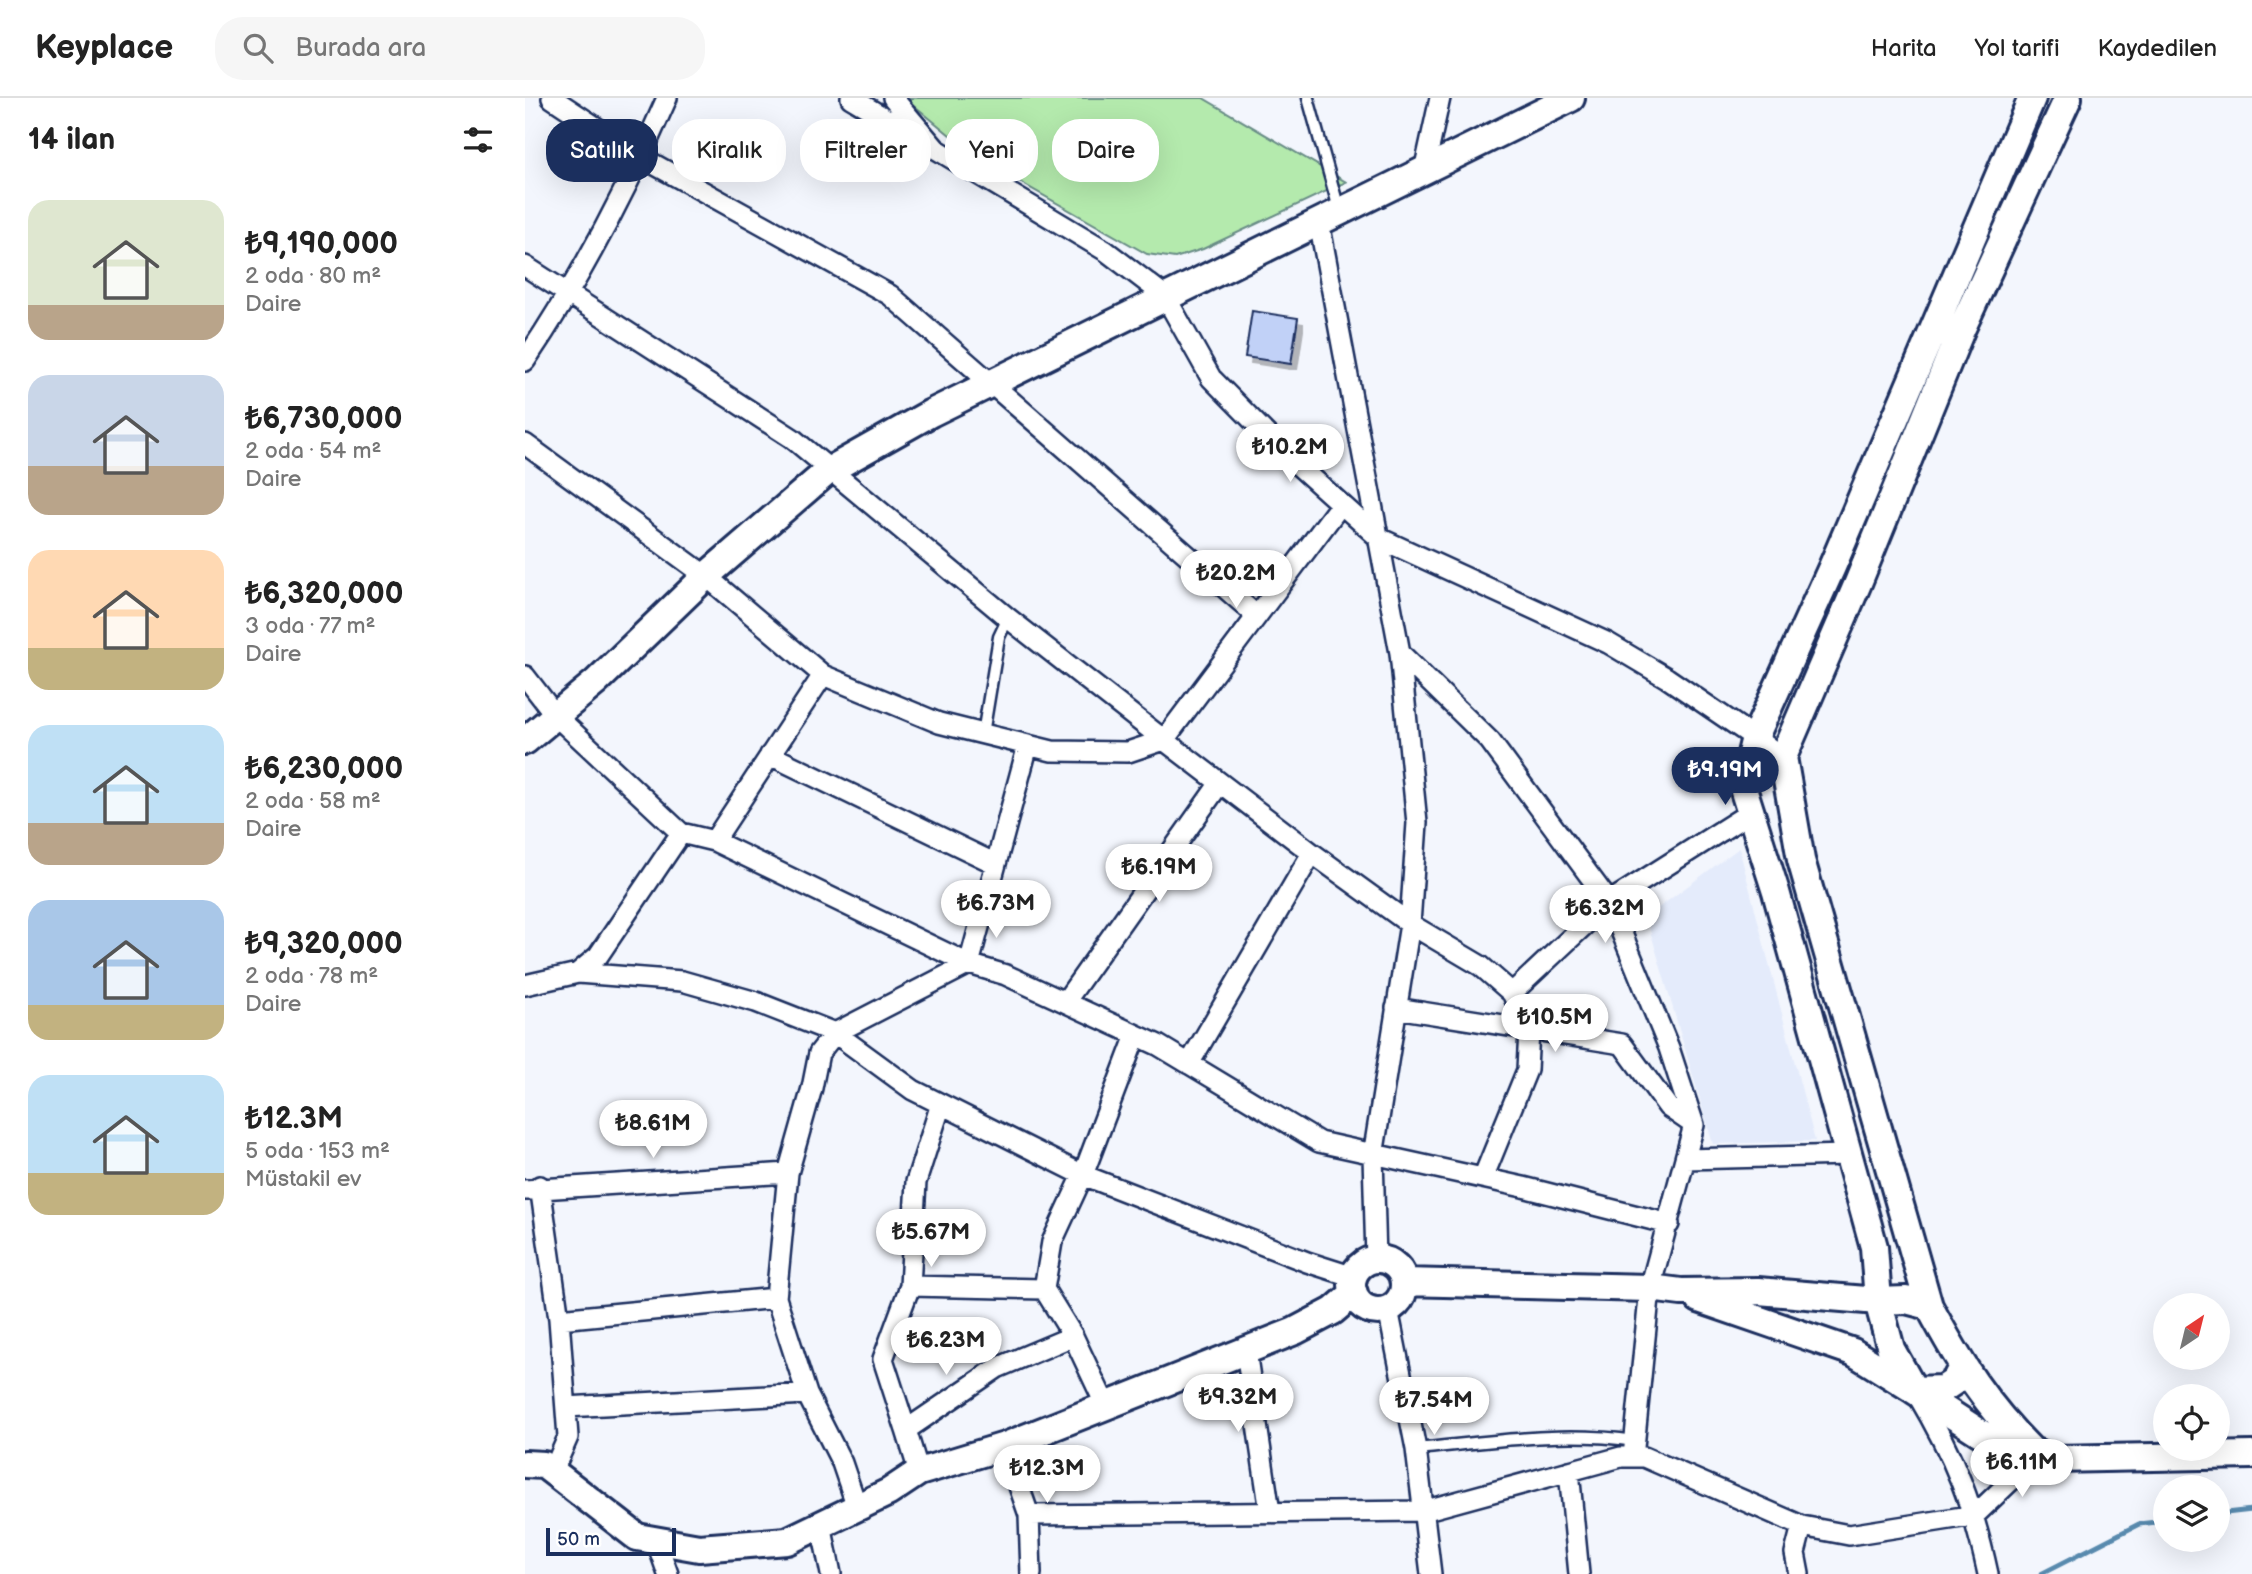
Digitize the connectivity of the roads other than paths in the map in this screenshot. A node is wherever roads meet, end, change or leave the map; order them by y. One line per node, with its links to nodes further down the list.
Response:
1 (552, 98): 11 (street)
2 (667, 98): 12 (street)
3 (851, 98): 13 (street)
4 (893, 98): 13 (street)
5 (1308, 98): 17 (lane)
6 (1440, 98): 15 (street)
7 (1571, 98): 15 (street)
8 (2032, 98): 10 (street)
9 (2068, 98): 40 (street)
10 (2021, 111): 35 (street)
11 (584, 119)
12 (658, 119)
13 (936, 149): 20 (street)
14 (658, 166): 22 (street)
15 (1424, 171): 17 (street)
16 (628, 182): 19 (street)
17 (1330, 217): 20 (street); 26 (street)
18 (525, 266): 19 (street)
19 (569, 295): 21 (street); 24 (street)
20 (1165, 296): 22 (street); 25 (street)
21 (525, 360)
22 (989, 384): 24 (street); 28 (street)
23 (525, 444): 27 (street)
24 (828, 471): 27 (street); 29 (street)
25 (1341, 504): 26 (street); 28 (street)
26 (1379, 538): 30 (street); 35 (street)
27 (706, 576): 31 (street); 33 (street)
28 (1257, 616): 36 (street)
29 (1008, 618): 34 (lane); 36 (street)
30 (1400, 653): 47 (street); 48 (street)
31 (823, 675): 34 (street); 39 (street)
32 (525, 676): 33 (street)
33 (556, 716): 37 (street); 43 (street)
34 (983, 734): 38 (street)
35 (1755, 737): 40 (street); 42 (street)
36 (1164, 740): 38 (street); 41 (street)
37 (525, 741)
38 (1028, 745): 46 (street)
39 (770, 755): 44 (street); 46 (street)
40 (1783, 757): 78 (street)
41 (1220, 783): 45 (street); 53 (street)
42 (1751, 811): 47 (street); 61 (street)
43 (681, 833): 44 (street); 50 (street)
44 (714, 841): 49 (street)
45 (1312, 853): 48 (street); 58 (street)
46 (996, 864): 49 (street)
47 (1609, 902): 52 (street); 60 (street)
48 (1410, 924): 52 (street); 54 (street)
49 (969, 964): 53 (street); 56 (street)
50 (578, 973): 51 (street); 56 (street)
51 (525, 985)
52 (1512, 993): 55 (street)
53 (1065, 1002): 57 (street)
54 (1396, 1008): 55 (street); 62 (street)
55 (1529, 1030): 60 (street); 66 (street)
56 (835, 1033): 59 (street); 64 (street)
57 (1136, 1035): 58 (street); 65 (street)
58 (1189, 1064): 62 (street)
59 (941, 1104): 65 (street); 72 (street)
60 (1694, 1125): 63 (street)
61 (1848, 1155): 63 (street); 77 (street)
62 (1373, 1156): 66 (street); 69 (street)
63 (1685, 1159): 68 (street)
64 (787, 1173): 67 (street); 76 (street)
65 (1083, 1175): 71 (street); 74 (street)
66 (1483, 1178): 68 (street)
67 (532, 1188): 80 (street)
68 (1669, 1224): 73 (street)
69 (1376, 1259): 70 (street); 71 (street)
70 (1404, 1282): 73 (street); 79 (street)
71 (1354, 1285): 79 (street); 82 (street)
72 (910, 1286): 74 (street); 88 (street)
73 (1650, 1288): 75 (street); 91 (street)
74 (1044, 1289): 81 (street)
75 (1681, 1293): 77 (street); 84 (street)
76 (776, 1298): 80 (street); 85 (street)
77 (1878, 1301): 78 (street); 84 (street)
78 (1929, 1306): 83 (street)
79 (1388, 1309): 90 (street)
80 (559, 1319): 87 (street)
81 (1073, 1336): 86 (street); 88 (street)
82 (1246, 1351): 86 (street); 100 (street)
83 (1962, 1367): 84 (street); 92 (street)
84 (1915, 1390): 92 (street); 102 (street)
85 (807, 1394): 87 (street); 98 (street)
86 (1106, 1406): 89 (street)
87 (566, 1407): 95 (street)
88 (906, 1430): 97 (street)
89 (1005, 1446): 97 (street); 101 (street)
90 (1416, 1449): 91 (lane); 99 (street)
91 (1634, 1449): 96 (street); 104 (street)
92 (2044, 1455): 93 (street); 102 (street)
93 (2252, 1455)
94 (525, 1464): 95 (street)
95 (553, 1471): 105 (street)
96 (1569, 1471): 99 (street); 110 (street)
97 (919, 1472): 98 (street)
98 (857, 1507): 103 (street)
99 (1423, 1511): 100 (street); 109 (street)
100 (1270, 1512): 101 (street)
101 (1030, 1515): 108 (street)
102 (1975, 1515): 104 (street); 112 (street)
103 (821, 1525): 105 (street); 107 (street)
104 (1802, 1526): 111 (street)
105 (656, 1540): 106 (street)
106 (668, 1574)
107 (831, 1574)
108 (1031, 1574)
109 (1431, 1574)
110 (1579, 1574)
111 (1799, 1574)
112 (1988, 1574)

